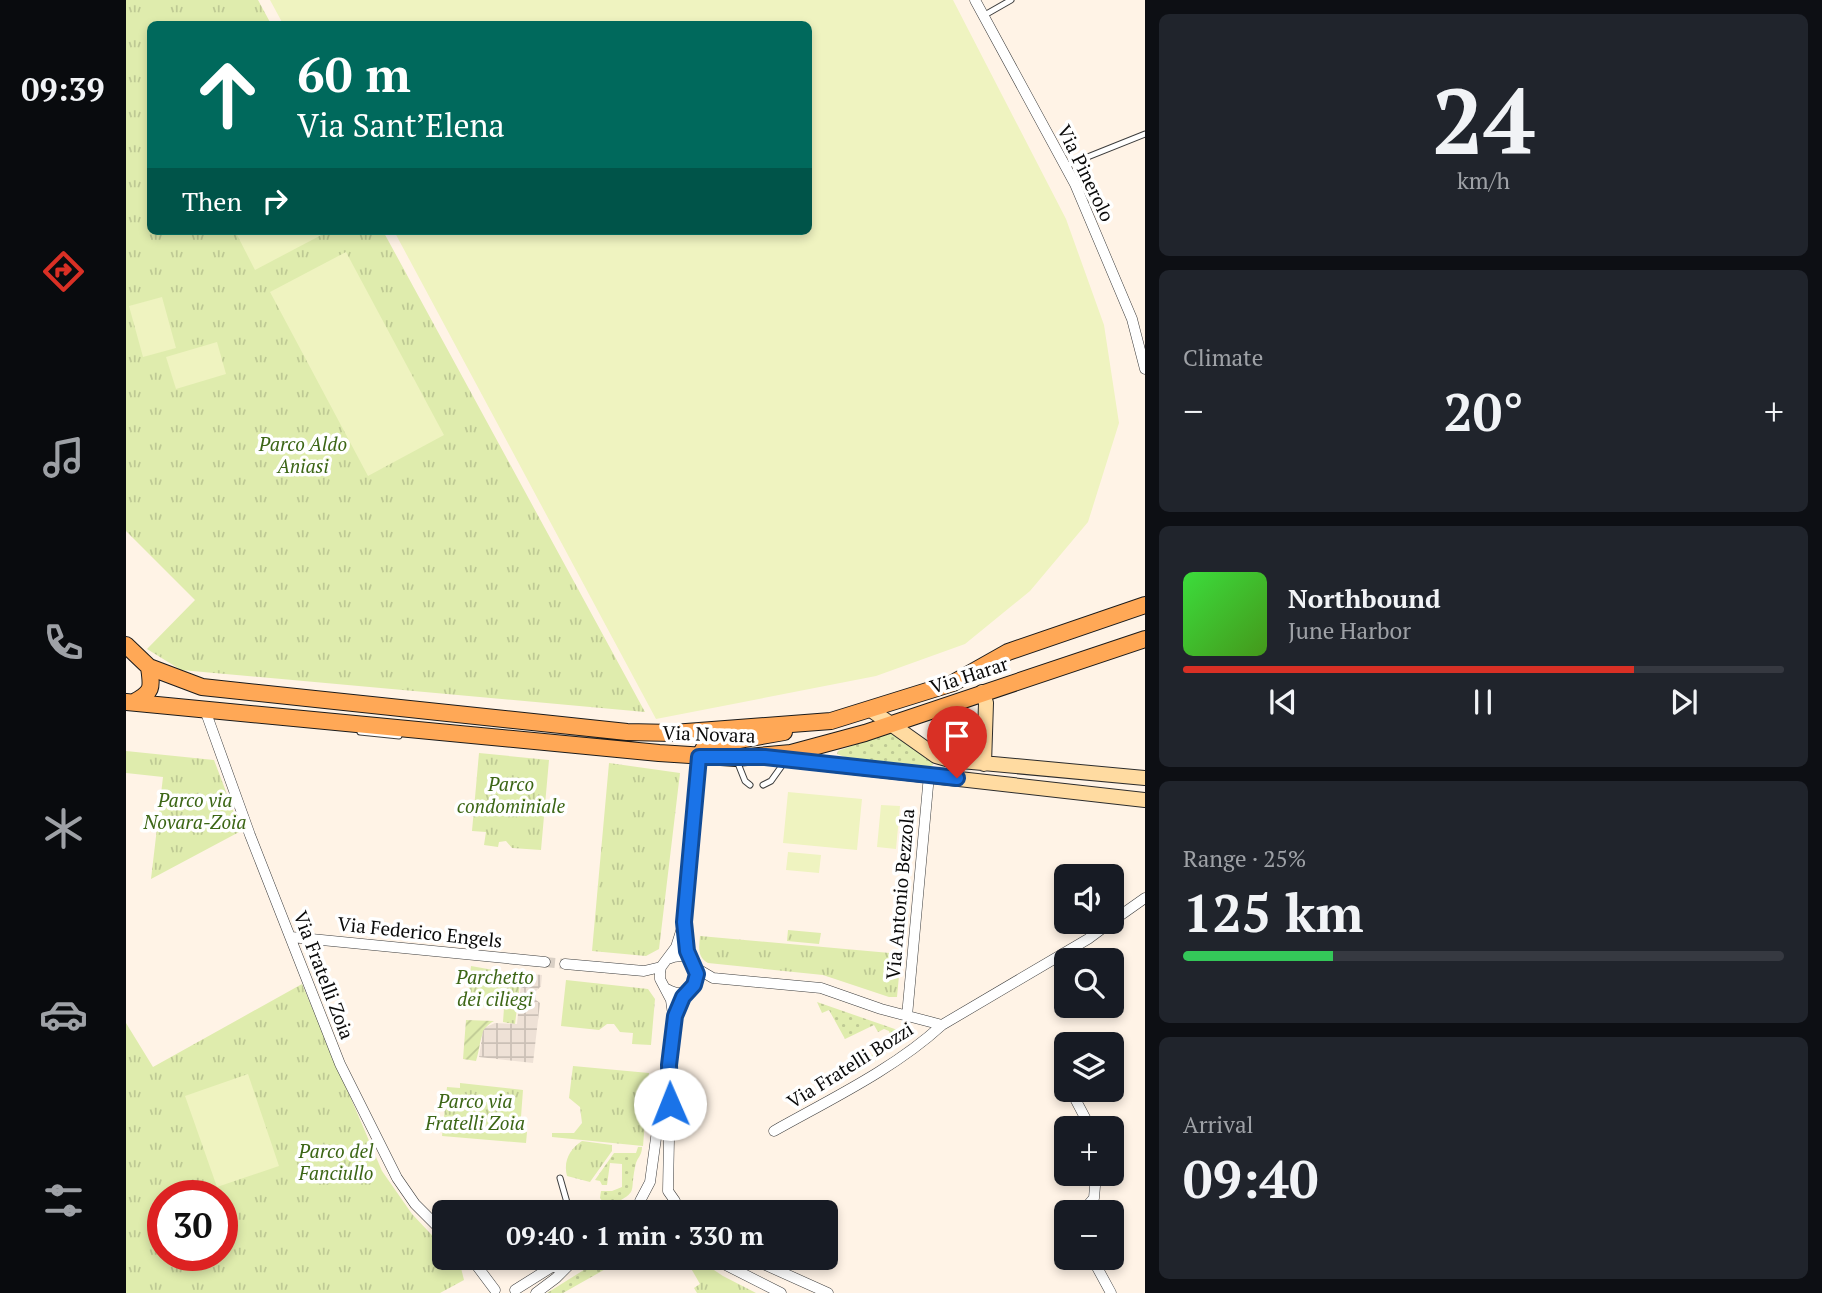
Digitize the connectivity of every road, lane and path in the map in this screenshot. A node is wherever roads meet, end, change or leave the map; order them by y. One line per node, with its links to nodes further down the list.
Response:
1 (975, 0): 3 (street, Via Pinerolo)
2 (1011, 0): 3 (lane)
3 (983, 16): 5 (street, Via Pinerolo)
4 (1145, 134): 5 (lane)
5 (1065, 166): 6 (street, Via Pinerolo)
6 (1145, 369)
7 (1145, 605): 15 (main road, Via Harar)
8 (1145, 639): 11 (main road, Via Harar)
9 (126, 645): 10 (main road)
10 (149, 667): 12 (main road); 13 (main road, Via Novara)
11 (982, 692): 19 (main road, Via Harar); 27 (street)
12 (130, 702): 14 (main road, Via Novara)
13 (355, 703): 18 (lane); 20 (main road, Via Novara)
14 (205, 710): 18 (main road, Via Novara); 37 (street, Via Fratelli Zoia)
15 (871, 710): 17 (main road, Via Novara); 19 (street)
16 (231, 719): 26 (lane)
17 (831, 722): 20 (main road, Via Novara); 21 (main road)
18 (355, 724): 21 (main road, Via Novara)
19 (891, 724): 23 (main road, Via Harar); 25 (street)
20 (673, 733): 21 (main road)
21 (699, 757): 24 (main road, Via Novara); 35 (street)
22 (765, 757): 23 (main road, Via Harar); 24 (main road, Via Novara)
23 (788, 757): 28 (street); 31 (lane)
24 (736, 758): 30 (lane)
25 (945, 759): 27 (street); 28 (street)
26 (662, 761)
27 (984, 764): 29 (street)
28 (929, 775): 32 (street); 45 (street, Via Antonio Bezzola)
29 (1145, 778)
30 (750, 785)
31 (763, 785)
32 (1145, 800)
33 (1145, 898): 34 (street, Via Fratelli Bozzi)
34 (1124, 913)
35 (684, 922): 39 (street); 41 (street)
36 (1095, 934): 47 (street, Via Fratelli Bozzi)
37 (291, 937): 38 (street, Via Federico Engels); 56 (street, Via Fratelli Zoia)
38 (545, 962)
39 (665, 963): 40 (street); 41 (street); 44 (street)
40 (565, 964)
41 (694, 965): 42 (street); 43 (street)
42 (713, 978): 43 (street); 45 (street, Via Fratelli Bozzi)
43 (691, 988): 44 (street); 46 (street)
44 (667, 989): 46 (street)
45 (906, 1016): 47 (street, Via Fratelli Bozzi)
46 (674, 1022): 48 (street)
47 (942, 1025): 49 (street, Via Fratelli Bozzi)
48 (669, 1065): 51 (street); 52 (street)
49 (775, 1131)
50 (560, 1178): 53 (lane)
51 (648, 1190): 52 (street); 54 (street)
52 (668, 1191): 55 (street)
53 (566, 1200)
54 (641, 1200)
55 (674, 1200)
56 (432, 1221)
57 (479, 1270): 65 (street)
58 (547, 1270): 66 (street)
59 (564, 1270): 67 (street)
60 (735, 1270): 64 (street)
61 (760, 1270): 64 (lane)
62 (774, 1270): 69 (street)
63 (1099, 1270): 70 (street)
64 (755, 1280): 68 (street)
65 (493, 1292): 66 (street)
66 (517, 1292)
67 (536, 1293)
68 (781, 1293)
69 (828, 1293)
70 (1111, 1293)

